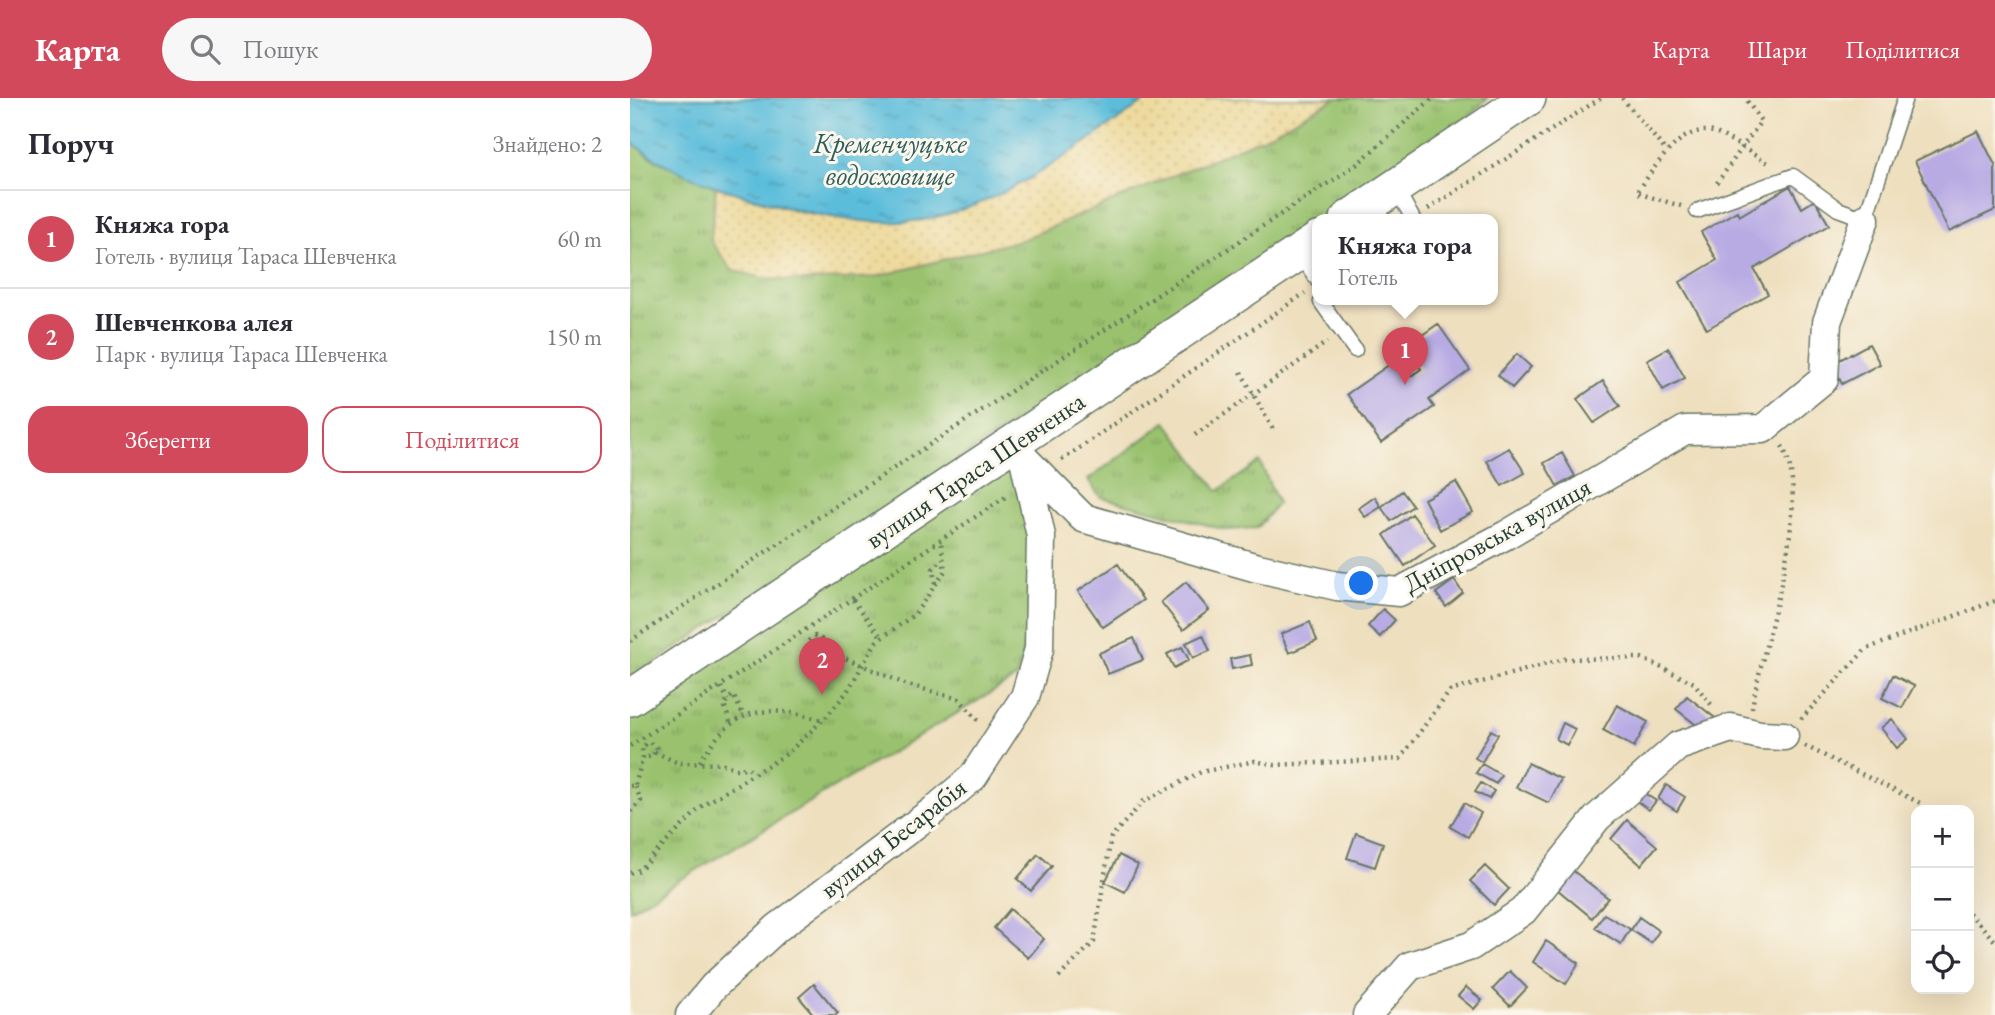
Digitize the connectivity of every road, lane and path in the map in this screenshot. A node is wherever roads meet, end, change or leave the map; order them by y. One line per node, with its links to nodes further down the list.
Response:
1 (1433, 98): 35 (path)
2 (1528, 98): 10 (street)
3 (1601, 98): 14 (path)
4 (1622, 98): 8 (path)
5 (1745, 98): 7 (path)
6 (1905, 98): 15 (lane)
7 (1741, 149): 8 (path); 9 (path); 11 (path)
8 (1666, 151): 11 (path)
9 (1793, 176): 11 (lane); 15 (lane)
10 (1395, 186): 12 (street); 13 (lane)
11 (1697, 211)
12 (1355, 214)
13 (1418, 214)
14 (1421, 214)
15 (1865, 219): 24 (street)
16 (1308, 246): 17 (lane); 27 (street, вулиця Тараса Шевченка)
17 (1312, 278)
18 (1312, 287): 27 (path)
19 (1323, 305): 20 (lane)
20 (1342, 331): 21 (lane); 23 (path)
21 (1355, 350)
22 (1241, 372): 23 (path)
23 (1253, 392): 25 (path); 26 (path)
24 (1763, 429): 27 (street, Дніпровська вулиця); 44 (path)
25 (1275, 433)
26 (1195, 435)
27 (1026, 465): 28 (path); 38 (street, вулиця Тараса Шевченка); 48 (street, вулиця Бесарабія)
28 (941, 542): 29 (path); 31 (path)
29 (942, 559): 30 (path); 30 (path)
30 (935, 584): 34 (path)
31 (853, 600): 33 (path); 34 (path)
32 (1995, 601): 44 (path)
33 (802, 634): 36 (path); 37 (path)
34 (882, 638): 36 (path)
35 (630, 641)
36 (861, 663): 41 (path); 48 (path)
37 (721, 687): 39 (path); 45 (path)
38 (630, 698)
39 (729, 700): 40 (path); 42 (path)
40 (743, 714): 41 (path); 42 (path)
41 (823, 720): 53 (path)
42 (730, 722): 51 (path)
43 (1731, 728): 44 (street); 61 (path); 63 (street)
44 (1772, 736): 56 (path)
45 (642, 739): 46 (path); 47 (path)
46 (646, 745): 49 (path); 50 (path)
47 (630, 746)
48 (991, 750): 62 (street, вулиця Бесарабія)
49 (655, 752): 50 (path); 51 (path)
50 (643, 758): 55 (path)
51 (700, 762): 52 (path)
52 (739, 770): 53 (path); 54 (path)
53 (754, 772): 54 (path)
54 (742, 779): 58 (path)
55 (633, 785): 57 (path)
56 (1921, 805)
57 (630, 811)
58 (630, 873)
59 (1974, 918): 60 (path)
60 (1995, 941)
61 (1059, 977)
62 (690, 1015)
63 (1367, 1015)

